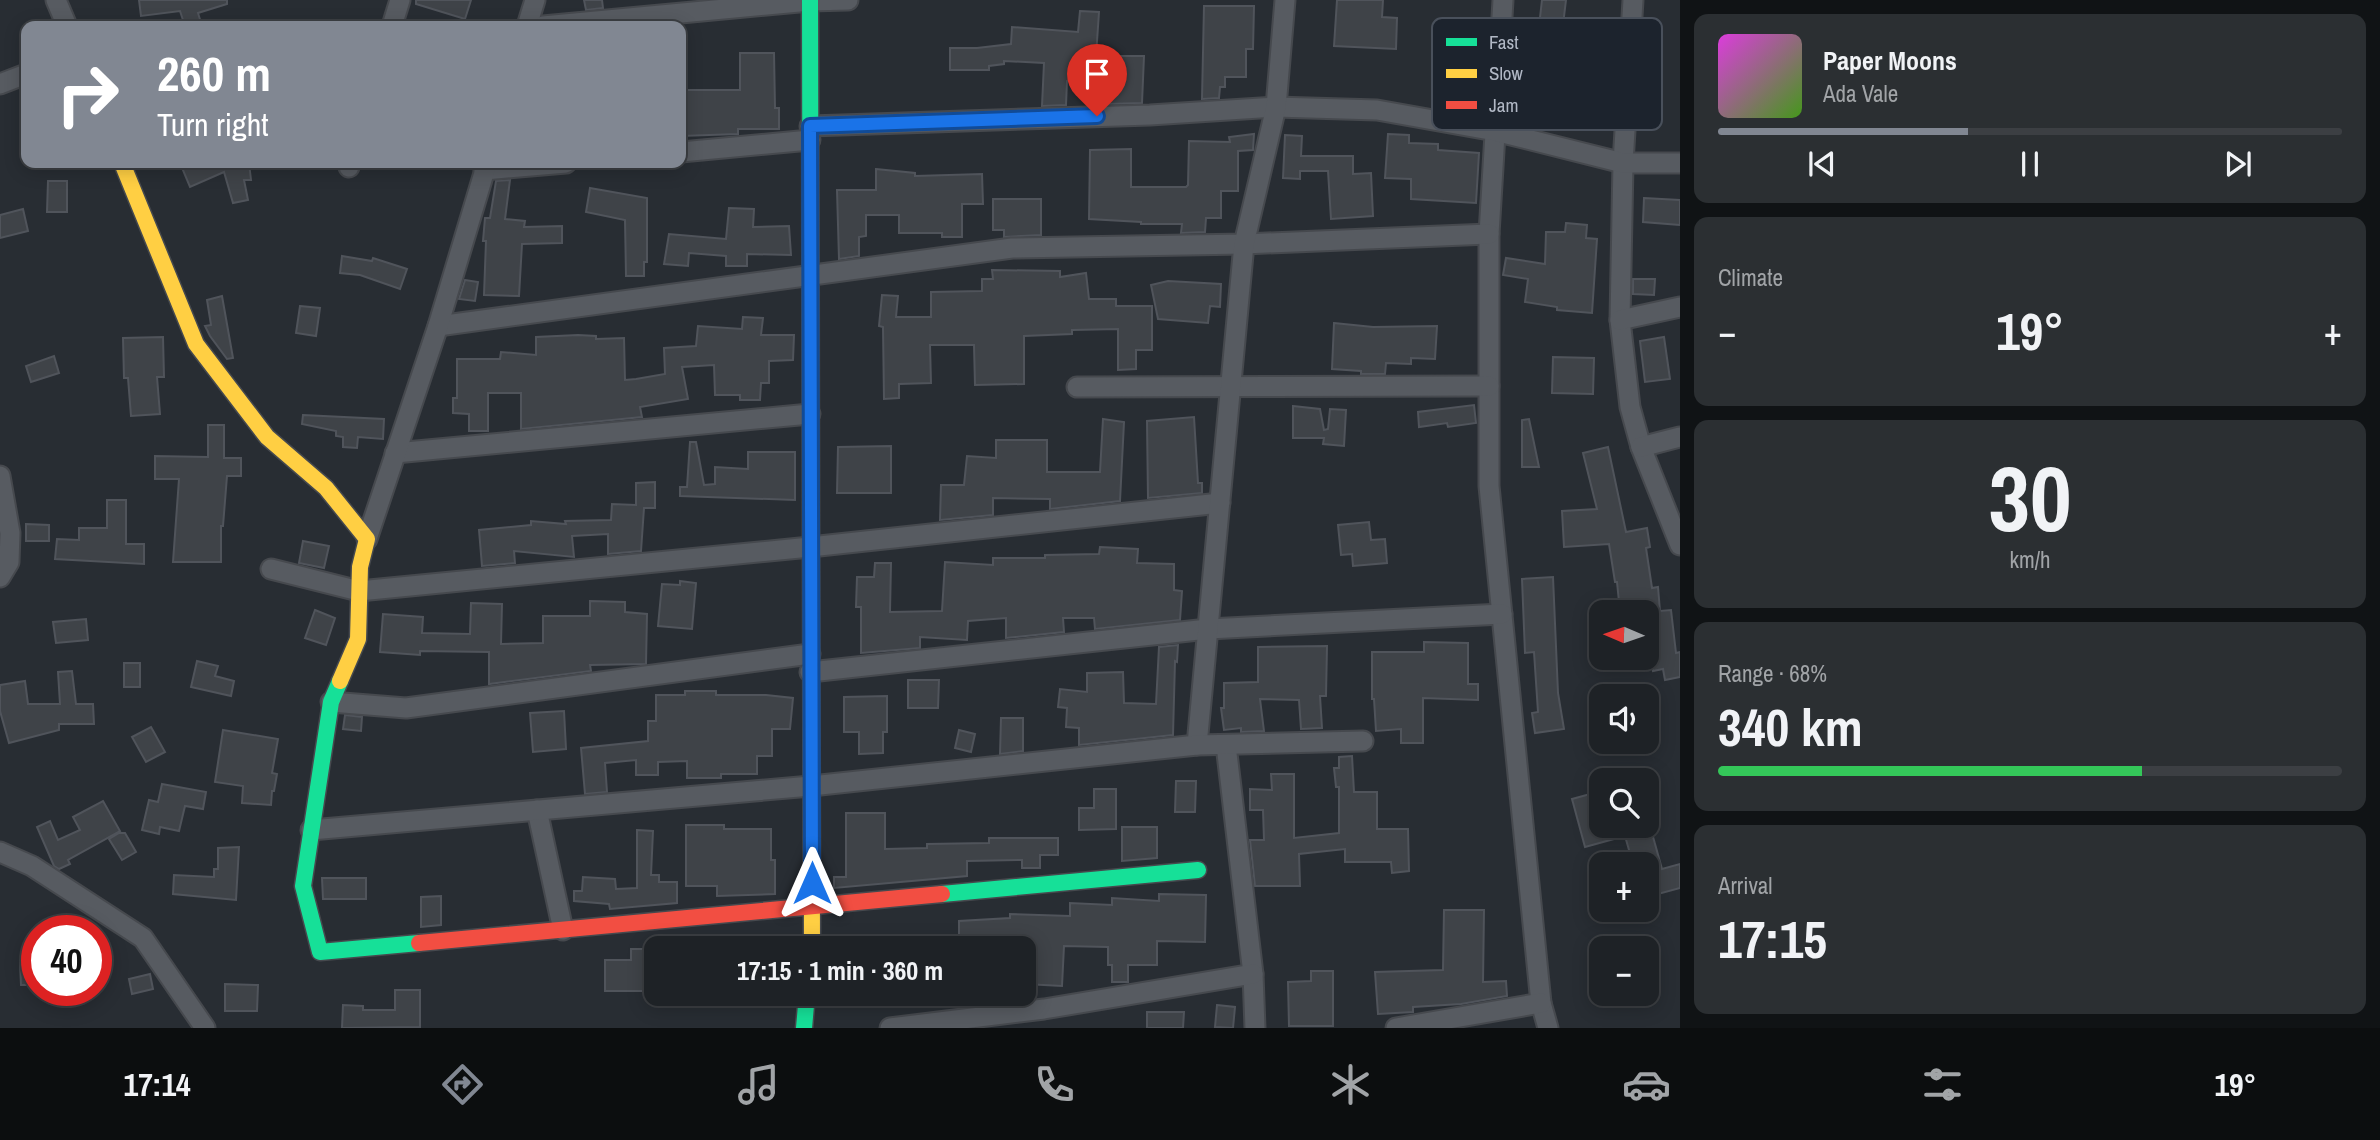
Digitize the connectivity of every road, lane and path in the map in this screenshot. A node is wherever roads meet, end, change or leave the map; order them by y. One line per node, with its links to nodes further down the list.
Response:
1 (56, 0): 11 (street)
2 (400, 0): 12 (street)
3 (535, 0): 13 (street)
4 (848, 0): 8 (street)
5 (1284, 0): 17 (street)
6 (1503, 0): 9 (street)
7 (1633, 0): 10 (street)
8 (810, 1): 14 (street); 22 (street)
9 (1502, 18)
10 (1632, 18)
11 (65, 21)
12 (394, 21)
13 (529, 21)
14 (596, 21)
15 (21, 76): 16 (street)
16 (0, 84)
17 (1276, 107): 18 (street); 22 (street); 29 (street)
18 (1432, 120)
19 (1489, 130): 21 (street)
20 (1625, 130): 24 (street)
21 (1495, 131): 24 (street); 28 (street)
22 (810, 133): 23 (street); 30 (street)
23 (686, 151)
24 (1623, 163): 25 (street); 32 (street)
25 (1680, 163)
26 (124, 168): 43 (street)
27 (486, 168): 33 (street)
28 (1489, 234): 29 (street); 34 (street)
29 (1244, 244): 30 (street); 36 (street)
30 (810, 276): 33 (street); 37 (street)
31 (1680, 307): 32 (street)
32 (1620, 320): 39 (street)
33 (438, 326): 40 (street)
34 (1489, 386): 36 (street); 49 (street)
35 (1077, 387): 36 (street)
36 (1231, 388): 42 (street)
37 (810, 414): 40 (street); 45 (street)
38 (1680, 438): 39 (street)
39 (1641, 447): 44 (street)
40 (395, 453): 43 (street)
41 (0, 476): 47 (street)
42 (1220, 503): 45 (street); 50 (street)
43 (367, 539): 48 (street)
44 (1680, 545)
45 (810, 547): 48 (street); 51 (street)
46 (271, 569): 48 (street)
47 (0, 577)
48 (359, 591): 52 (street)
49 (1502, 614): 50 (street); 65 (street)
50 (1208, 629): 51 (street); 54 (street)
51 (810, 663): 52 (street); 56 (street)
52 (331, 702): 58 (street)
53 (1363, 741): 55 (street)
54 (1197, 745): 55 (street); 56 (street)
55 (1226, 745): 64 (street)
56 (811, 786): 57 (street); 61 (street)
57 (537, 810): 58 (street); 62 (street)
58 (311, 830): 62 (street)
59 (0, 852): 67 (street)
60 (1198, 870): 61 (street)
61 (812, 907): 62 (street); 63 (street)
62 (563, 930)
63 (811, 936)
64 (1252, 974): 69 (street); 70 (street)
65 (1541, 1003): 71 (street); 72 (street)
66 (806, 1006): 68 (street)
67 (205, 1028)
68 (804, 1028)
69 (890, 1028)
70 (1255, 1028)
71 (1396, 1028)
72 (1548, 1028)

